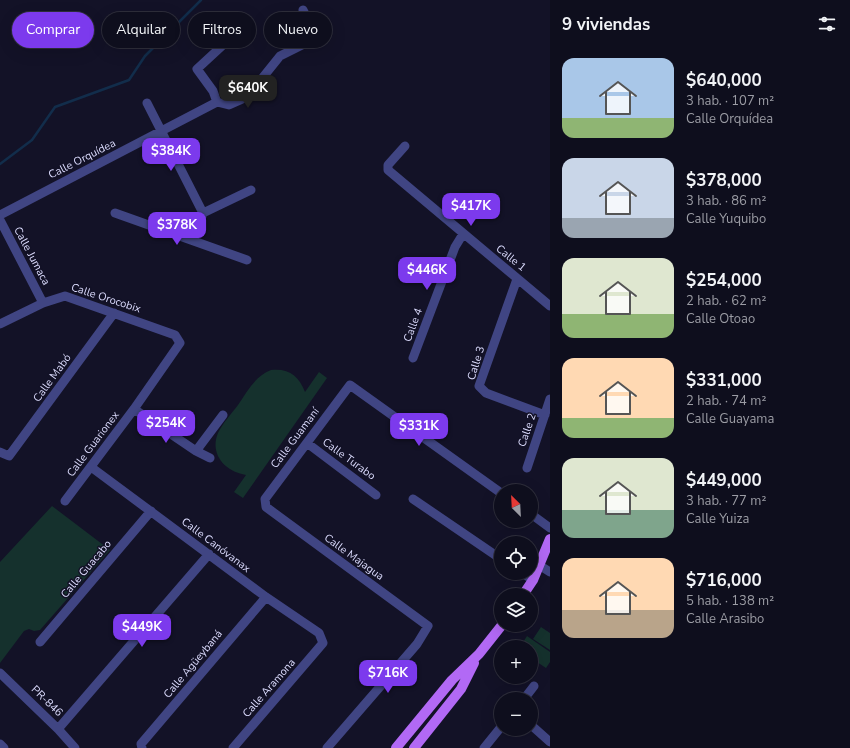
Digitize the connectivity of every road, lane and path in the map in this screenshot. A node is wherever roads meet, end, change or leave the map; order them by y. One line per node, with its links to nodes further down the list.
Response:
1 (303, 10): 3 (street)
2 (220, 48): 3 (street)
3 (218, 102): 5 (street, Calle Orquídea)
4 (147, 103): 5 (street)
5 (163, 131): 9 (street); 10 (street, Calle Orquídea)
6 (405, 146): 12 (street, Calle 1)
7 (252, 190): 9 (street)
8 (115, 213): 13 (street)
9 (203, 214): 13 (street)
10 (0, 215)
11 (0, 220): 16 (street, Calle Jumaca)
12 (463, 234): 15 (street, Calle 1); 21 (street, Calle 4)
13 (194, 240): 14 (street)
14 (247, 260)
15 (517, 279): 17 (street, Calle 1); 25 (street, Calle 3)
16 (43, 303): 18 (street, Calle Orocobix); 19 (street, Calle Orocobix)
17 (550, 306)
18 (114, 313): 20 (street, Calle Orocobix); 28 (street, Calle Mabó)
19 (0, 324)
20 (180, 343): 23 (street, Calle Guarionex)
21 (413, 358)
22 (550, 399): 25 (street, Calle 2)
23 (134, 409): 27 (street); 30 (street, Calle Guarionex)
24 (223, 415): 27 (street)
25 (545, 415): 31 (street, Calle 2)
26 (306, 444): 32 (street, Calle Guamaní); 33 (street, Calle Turabo); 36 (street, Calle Guamaní)
27 (196, 451): 29 (street)
28 (0, 452)
29 (210, 458)
30 (91, 467): 35 (street, Calle Guarionex); 37 (street, Calle Canóvanax)
31 (527, 468)
32 (494, 488)
33 (376, 494)
34 (413, 499): 42 (street)
35 (65, 501)
36 (266, 507): 60 (street, Calle Majagua)
37 (151, 512): 41 (street, Calle Canóvanax); 49 (street, Calle Guacabo)
38 (538, 519): 39 (street)
39 (550, 528)
40 (550, 539): 43 (main road)
41 (209, 554): 47 (street, Calle Canóvanax); 55 (street)
42 (494, 554)
43 (539, 565): 44 (street)
44 (550, 572)
45 (533, 580): 46 (main road)
46 (528, 588)
47 (266, 597): 50 (street, Calle Canóvanax); 63 (street, Calle Agüeybaná)
48 (496, 632): 51 (main road)
49 (40, 642)
50 (323, 643): 64 (street, Calle Aramona)
51 (479, 654): 66 (main road); 67 (main road)
52 (0, 672): 55 (street, PR-846 / PR-846)
53 (534, 686): 54 (street)
54 (529, 692)
55 (58, 729): 62 (street, PR-846 / PR-846)
56 (538, 732): 58 (street)
57 (494, 736): 68 (street)
58 (550, 742)
59 (0, 744): 61 (street)
60 (330, 745): 65 (street)
61 (4, 748)
62 (75, 748)
63 (142, 748)
64 (233, 748)
65 (340, 748)
66 (396, 748)
67 (414, 748)
68 (484, 748)

